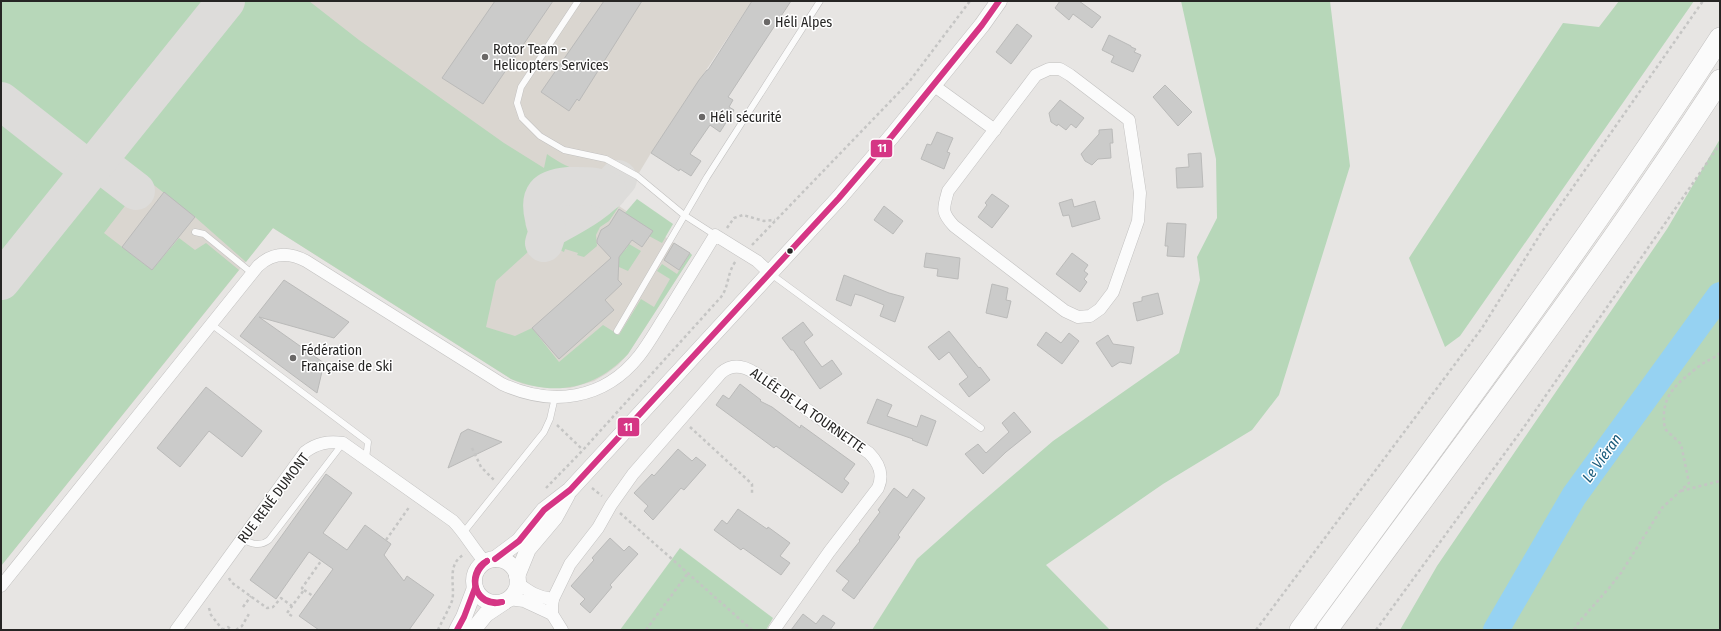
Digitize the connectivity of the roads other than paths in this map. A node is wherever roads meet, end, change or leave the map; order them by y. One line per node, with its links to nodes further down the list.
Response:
1 (578, 1): 8 (lane)
2 (820, 1): 8 (lane)
3 (999, 1): 6 (main road)
4 (1720, 38): 34 (highway)
5 (1720, 80): 35 (highway)
6 (933, 85): 7 (street); 11 (main road)
7 (995, 130): 7 (street)
8 (684, 215): 10 (lane); 14 (lane)
9 (195, 232): 12 (lane)
10 (718, 237): 11 (street); 15 (street)
11 (770, 273): 16 (lane); 19 (main road)
12 (253, 274): 13 (street); 15 (street)
13 (211, 324): 18 (lane); 24 (street)
14 (617, 330)
15 (556, 397): 20 (lane)
16 (981, 428)
17 (343, 443): 18 (street); 21 (street, RUE RENÉ DUMONT); 21 (lane)
18 (366, 459): 20 (street)
19 (570, 490): 22 (main road); 23 (main road)
20 (463, 533): 22 (street)
21 (242, 539): 29 (street, RUE RENÉ DUMONT)
22 (490, 561): 23 (main road); 25 (main road)
23 (518, 579): 26 (street); 27 (main road)
24 (1, 586)
25 (475, 588): 27 (main road); 30 (main road)
26 (554, 599): 28 (street, ALLÉE DE LA TOURNETTE); 33 (street, ALLÉE DE LA TOURNETTE)
27 (506, 601): 28 (street); 31 (main road)
28 (552, 614): 32 (street)
29 (176, 630)
30 (457, 630)
31 (473, 630)
32 (562, 630)
33 (774, 630)
34 (1300, 630)
35 (1327, 630)

